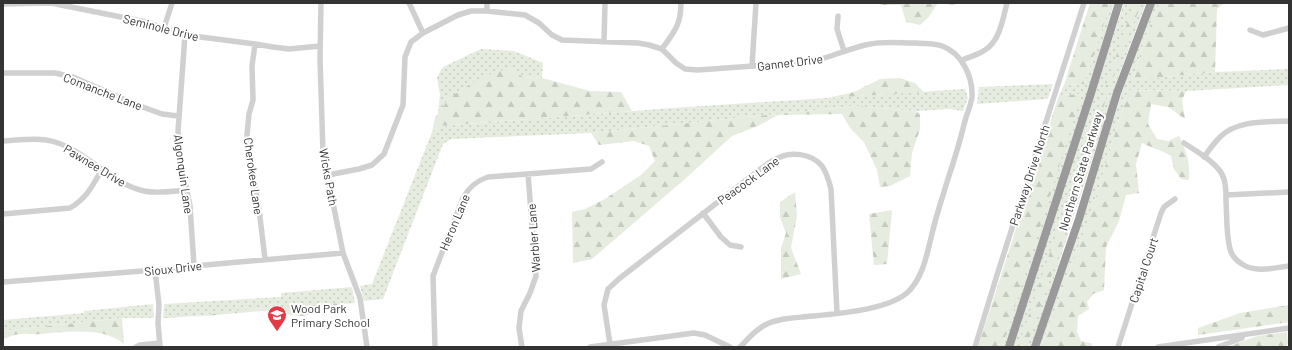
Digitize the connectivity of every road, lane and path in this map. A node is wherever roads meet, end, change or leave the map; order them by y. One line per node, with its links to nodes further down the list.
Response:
1 (172, 3): 15 (street)
2 (321, 3): 22 (street, Wicks Path)
3 (409, 3): 18 (street)
4 (487, 3): 13 (street)
5 (605, 3): 20 (street)
6 (681, 3): 23 (street)
7 (756, 3): 26 (street)
8 (1007, 3): 25 (street)
9 (1084, 3): 64 (street, Parkway Drive North)
10 (1119, 3): 65 (highway, Northern State Parkway)
11 (1151, 3): 66 (highway, Northern State Parkway)
12 (3, 4): 15 (street, Seminole Drive)
13 (487, 11): 18 (street, Gannet Drive); 20 (street, Gannet Drive)
14 (838, 16): 24 (street)
15 (164, 28): 19 (street, Seminole Drive)
16 (1289, 28): 17 (street)
17 (1250, 30)
18 (423, 33): 36 (street, Gannet Drive)
19 (185, 35): 21 (street, Seminole Drive); 28 (street, Algonquin Lane)
20 (604, 42): 23 (street, Gannet Drive)
21 (255, 44): 22 (street, Seminole Drive); 45 (street, Cherokee Lane)
22 (320, 46): 36 (street, Wicks Path)
23 (662, 49): 26 (street, Gannet Drive)
24 (844, 51): 25 (street, Gannet Drive); 26 (street, Gannet Drive)
25 (962, 60): 50 (street)
26 (752, 66)
27 (3, 72): 28 (street, Comanche Lane)
28 (178, 116): 37 (street, Algonquin Lane)
29 (1289, 121): 32 (street)
30 (3, 141): 34 (street, Pawnee Drive)
31 (1184, 143): 32 (street)
32 (1204, 157): 39 (street)
33 (602, 162): 35 (street, Heron Lane)
34 (102, 168): 37 (street, Pawnee Drive); 42 (street)
35 (528, 174): 59 (street, Heron Lane); 60 (street, Warbler Lane)
36 (328, 175): 44 (street, Wicks Path)
37 (187, 190): 46 (street, Algonquin Lane)
38 (1289, 192): 39 (street)
39 (1226, 196): 47 (street)
40 (1175, 199): 67 (street, Capital Court)
41 (703, 213): 43 (street); 50 (street, Peacock Lane); 53 (street, Peacock Lane)
42 (3, 214)
43 (741, 247)
44 (343, 253): 45 (street, Sioux Drive); 58 (street, Wicks Path)
45 (265, 260): 46 (street, Sioux Drive)
46 (194, 266): 48 (street, Sioux Drive)
47 (1289, 266)
48 (155, 270): 49 (street, Sioux Drive); 55 (street)
49 (3, 282)
50 (837, 313): 63 (street)
51 (1289, 328): 52 (street)
52 (1255, 334): 54 (street); 69 (street)
53 (610, 344): 61 (street); 62 (street)
54 (1204, 344): 56 (street)
55 (160, 345): 57 (street)
56 (1165, 346): 68 (street)
57 (136, 347)
58 (367, 347)
59 (435, 347)
60 (522, 347)
61 (590, 347)
62 (730, 347)
63 (740, 347)
64 (975, 347)
65 (1009, 347)
66 (1035, 347)
67 (1118, 347)
68 (1158, 347)
69 (1218, 347)

